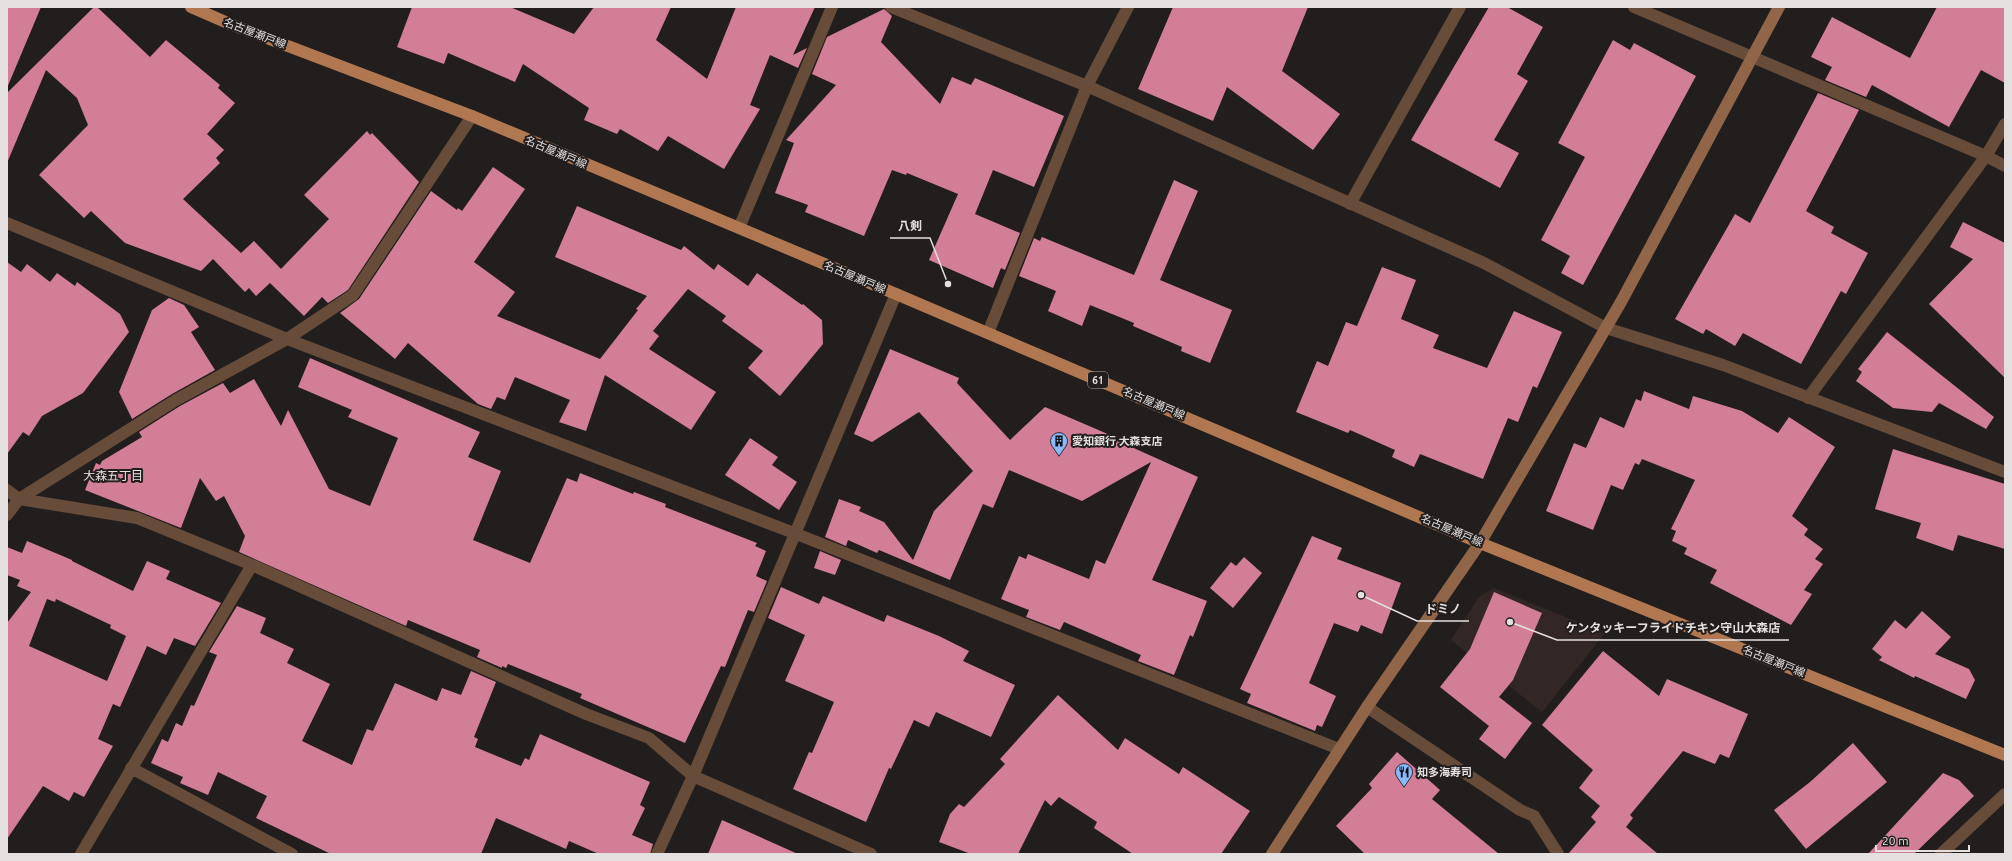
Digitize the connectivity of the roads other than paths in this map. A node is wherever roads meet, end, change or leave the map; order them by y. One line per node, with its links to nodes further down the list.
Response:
1 (191, 7): 10 (main road, 名古屋瀬戸線 / 61)
2 (832, 7): 16 (street)
3 (891, 7): 9 (street)
4 (1128, 7): 9 (street)
5 (1460, 7): 14 (street)
6 (1634, 7): 8 (street)
7 (1780, 7): 8 (street)
8 (1753, 57): 12 (street); 18 (street)
9 (1087, 86): 14 (street); 19 (street)
10 (472, 116): 16 (main road, 名古屋瀬戸線 / 61); 20 (street)
11 (2005, 124): 12 (street)
12 (1986, 156): 13 (street); 21 (street)
13 (2005, 166)
14 (1350, 204): 18 (street)
15 (7, 223): 20 (street)
16 (739, 228): 17 (main road, 名古屋瀬戸線 / 61)
17 (896, 294): 19 (main road, 名古屋瀬戸線 / 61); 26 (street)
18 (1606, 328): 21 (street); 27 (street)
19 (988, 333): 27 (main road, 名古屋瀬戸線 / 61)
20 (287, 339): 24 (street); 26 (street)
21 (1808, 398): 22 (street)
22 (2005, 472)
23 (7, 490): 24 (street)
24 (19, 499): 25 (street); 28 (street)
25 (7, 515)
26 (794, 533): 30 (street); 33 (street)
27 (1480, 543): 29 (street); 31 (main road, 名古屋瀬戸線 / 61)
28 (252, 565): 32 (street); 33 (street)
29 (1367, 707): 30 (street); 40 (street)
30 (1339, 749): 39 (street)
31 (2005, 755)
32 (131, 768): 35 (street); 36 (street)
33 (693, 776): 37 (street); 38 (street)
34 (2005, 794): 41 (street)
35 (81, 854)
36 (292, 854)
37 (657, 854)
38 (872, 854)
39 (1272, 854)
40 (1558, 854)
41 (1941, 854)

